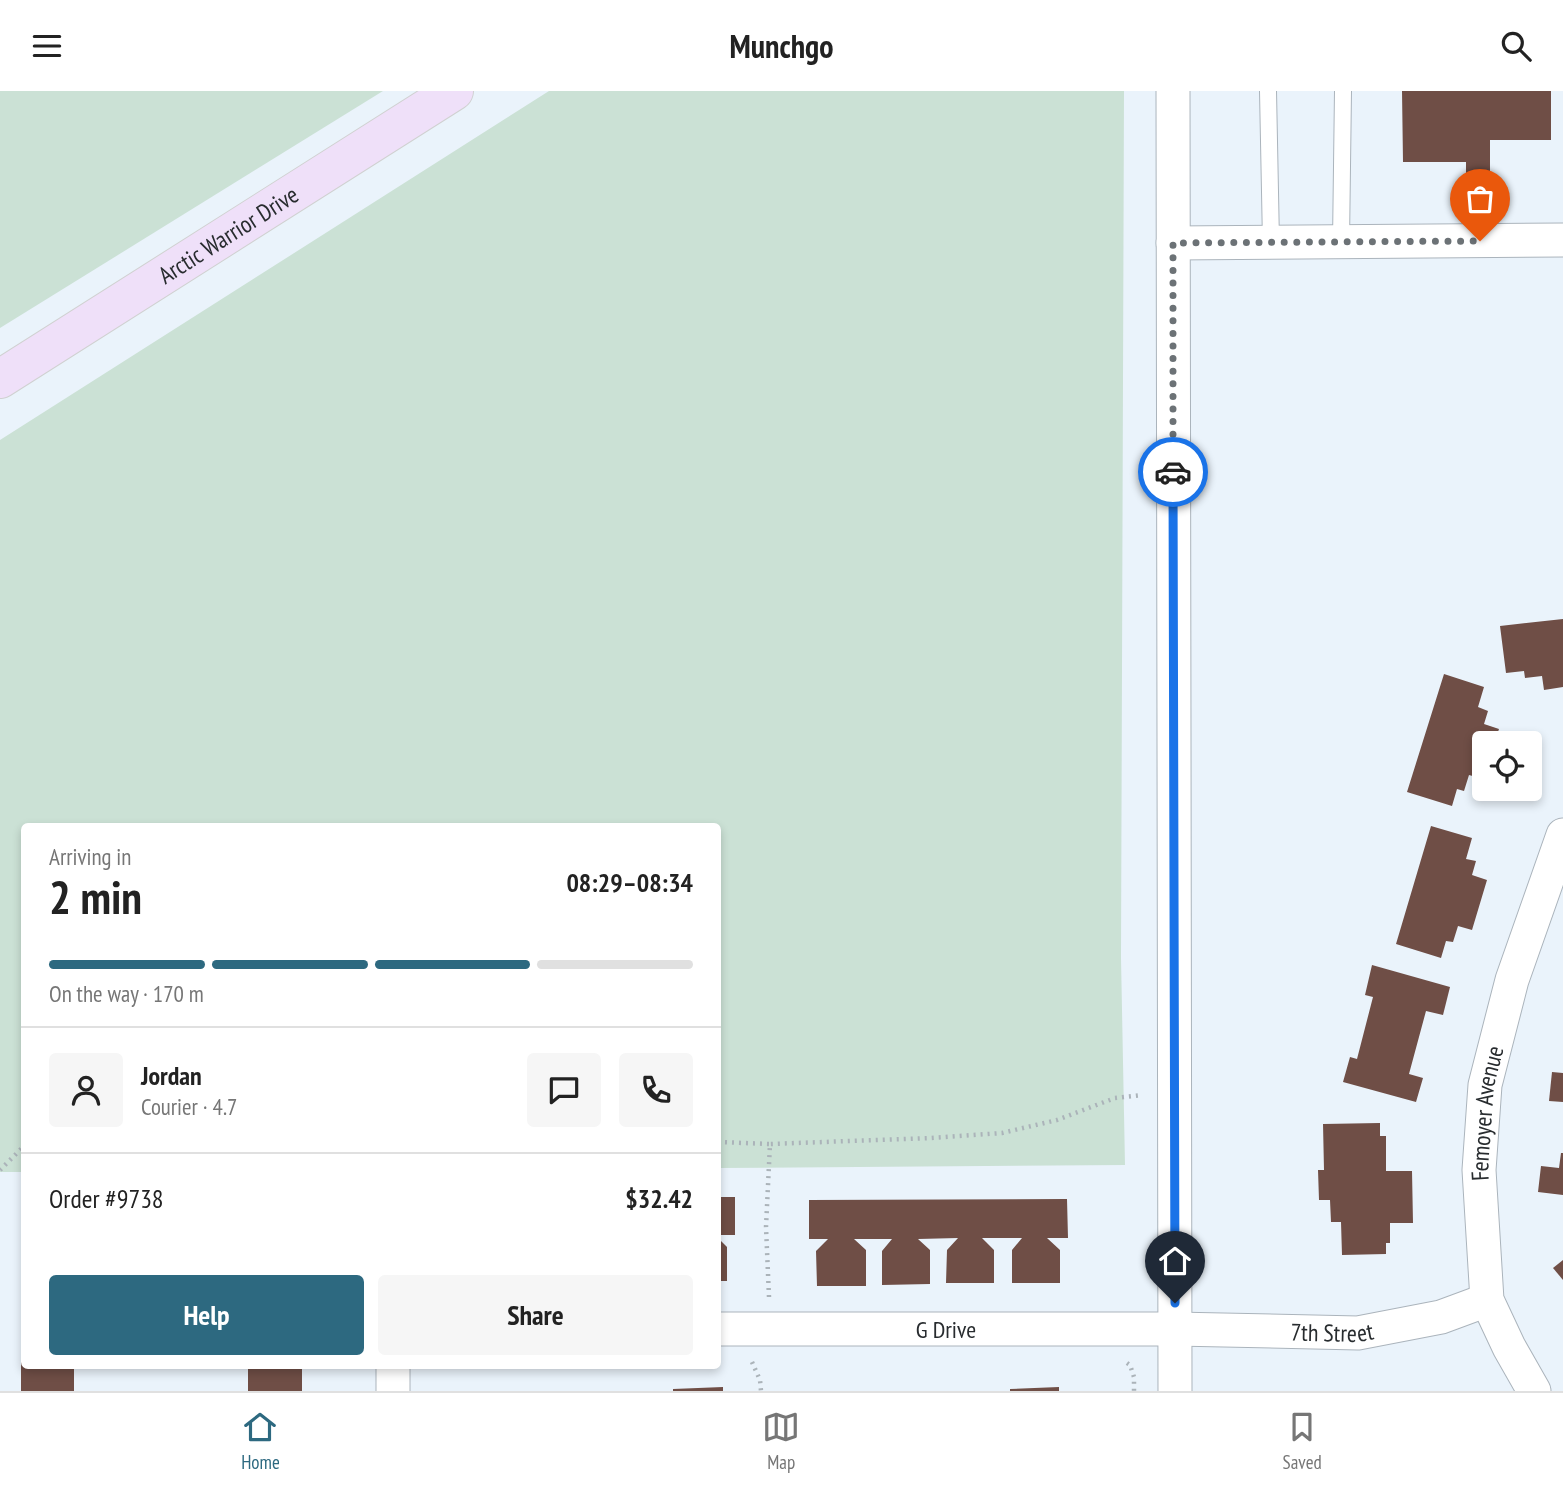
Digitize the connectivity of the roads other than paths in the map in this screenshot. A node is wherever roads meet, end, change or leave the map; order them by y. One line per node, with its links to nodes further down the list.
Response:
1 (454, 91): 9 (main road, Arctic Warrior Drive)
2 (1172, 91): 8 (street)
3 (1268, 91): 6 (lane)
4 (1343, 91): 7 (lane)
5 (1563, 240): 7 (street)
6 (1271, 242): 7 (street); 8 (street)
7 (1341, 242)
8 (1173, 243): 13 (street)
9 (0, 379)
10 (1563, 835): 11 (street, Femoyer Avenue)
11 (1487, 1300): 13 (street, 7th Street); 17 (street, Femoyer Avenue)
12 (721, 1329): 13 (street, G Drive)
13 (1175, 1329): 16 (street)
14 (393, 1369): 15 (street)
15 (393, 1391)
16 (1175, 1391)
17 (1534, 1391)

